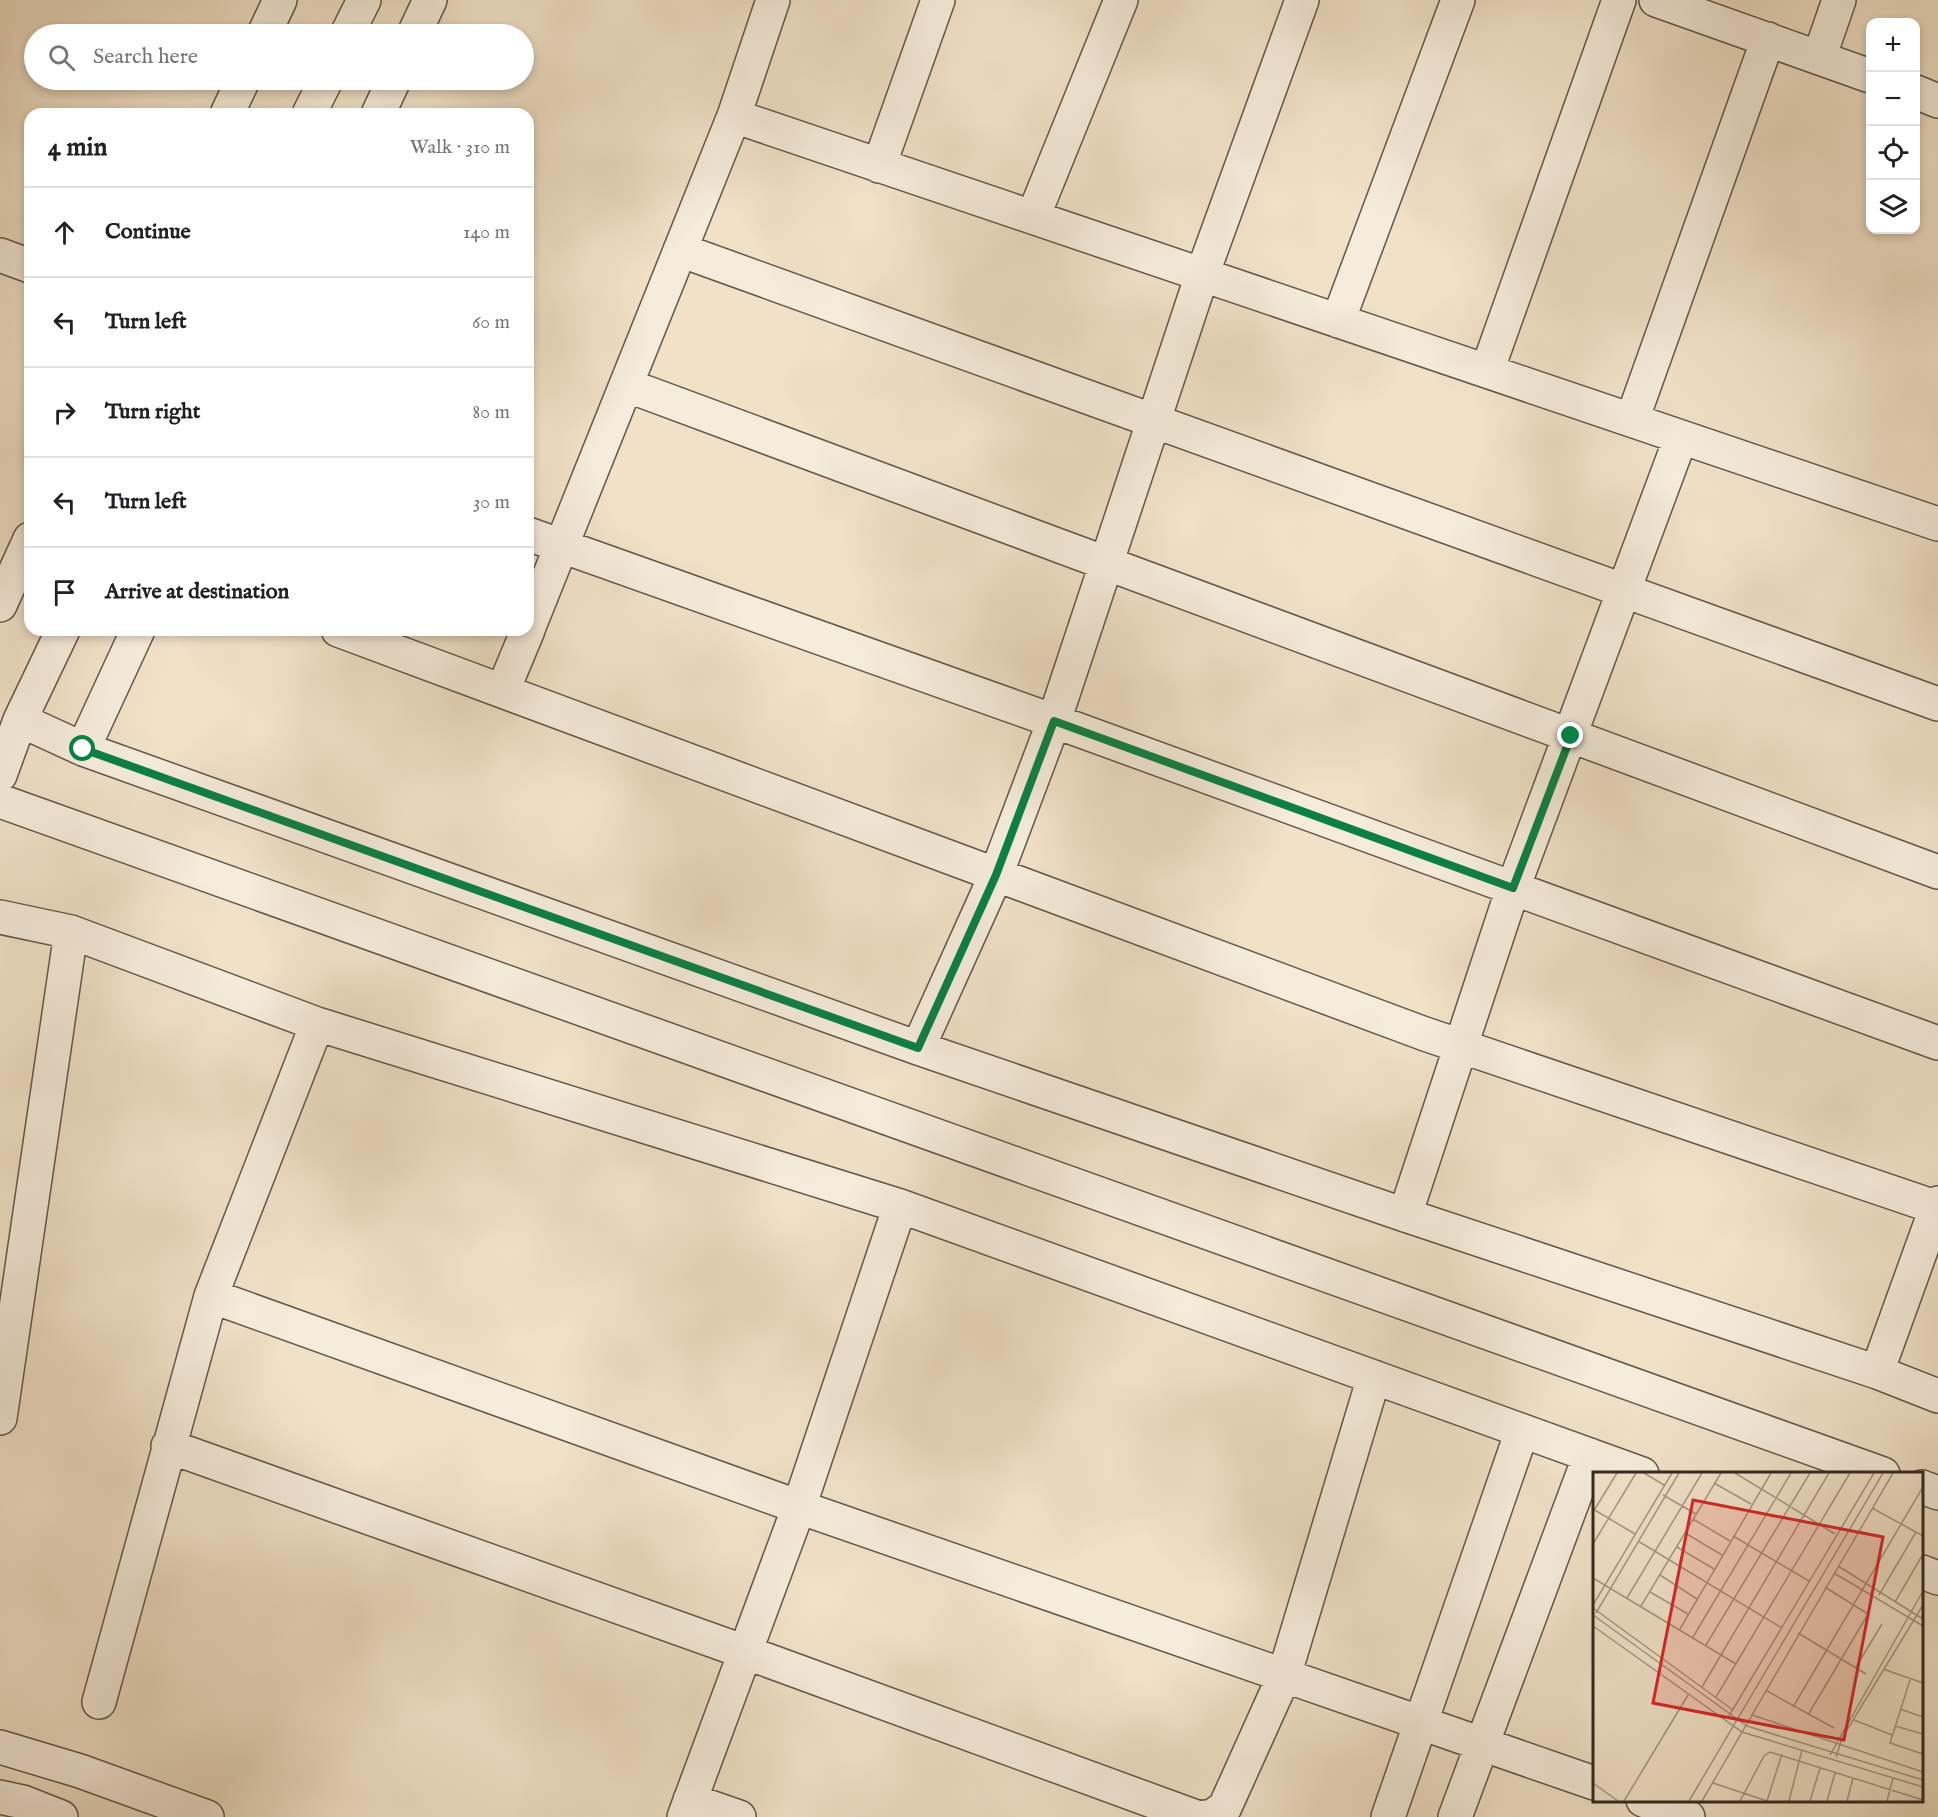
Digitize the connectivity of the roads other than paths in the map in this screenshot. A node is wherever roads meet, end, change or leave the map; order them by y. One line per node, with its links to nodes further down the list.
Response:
1 (280, 0): 12 (street)
2 (363, 0): 13 (street)
3 (430, 0): 14 (street)
4 (773, 0): 26 (street)
5 (938, 0): 27 (street)
6 (1121, 0): 28 (street)
7 (1302, 0): 32 (street)
8 (1458, 0): 33 (street)
9 (1620, 0): 34 (street)
10 (1656, 0): 15 (street)
11 (1839, 0): 16 (street)
12 (269, 24)
13 (352, 24)
14 (419, 24)
15 (1768, 39): 16 (street); 36 (street)
16 (1819, 57): 17 (street)
17 (1866, 75)
18 (238, 90): 23 (street)
19 (321, 90): 24 (street)
20 (389, 90): 25 (street)
21 (1920, 93): 22 (street)
22 (1938, 100)
23 (230, 108)
24 (312, 108)
25 (381, 108)
26 (734, 116): 27 (street); 29 (street)
27 (879, 166): 28 (street)
28 (1033, 217): 32 (street)
29 (680, 250): 35 (street); 37 (street)
30 (0, 255): 31 (street)
31 (24, 264)
32 (1202, 275): 33 (street); 37 (street)
33 (1338, 321): 34 (street)
34 (1486, 371): 36 (street)
35 (626, 386): 41 (street); 43 (street)
36 (1632, 420): 38 (street)
37 (1153, 421): 43 (street); 44 (street)
38 (1681, 437): 39 (street); 44 (street)
39 (1938, 524)
40 (534, 536): 41 (street)
41 (561, 547): 46 (street); 54 (street)
42 (24, 552): 45 (street)
43 (1106, 563): 54 (street); 55 (street)
44 (1623, 590): 52 (street); 55 (street)
45 (0, 605)
46 (534, 615)
47 (60, 636): 53 (street)
48 (135, 636): 56 (street)
49 (354, 636): 51 (street)
50 (526, 636): 51 (street)
51 (503, 690): 60 (street)
52 (1938, 704)
53 (20, 720): 56 (street); 57 (street)
54 (1054, 721): 60 (street); 61 (street)
55 (1571, 736): 59 (street); 61 (street)
56 (83, 749): 67 (street)
57 (0, 775)
58 (0, 801): 80 (street)
59 (1938, 872)
60 (996, 875): 66 (street); 67 (street)
61 (1513, 888): 65 (street); 66 (street)
62 (0, 917): 63 (street)
63 (71, 932): 64 (street); 75 (street)
64 (317, 1024): 68 (street); 71 (street)
65 (1938, 1043)
66 (1460, 1045): 69 (street); 70 (street)
67 (918, 1048): 70 (street)
68 (900, 1206): 73 (street); 83 (street)
69 (1937, 1206): 72 (street)
70 (1405, 1215): 72 (street)
71 (211, 1296): 77 (street); 83 (street)
72 (1877, 1372): 74 (street)
73 (1374, 1377): 76 (street); 87 (street)
74 (1938, 1396)
75 (0, 1418)
76 (1522, 1431): 78 (street); 89 (street)
77 (168, 1446): 86 (street); 88 (street)
78 (1590, 1455): 79 (street); 90 (street)
79 (1639, 1472)
80 (1880, 1472)
81 (1923, 1487): 82 (street)
82 (1938, 1493)
83 (800, 1507): 86 (street); 87 (street)
84 (1923, 1572): 85 (street)
85 (1938, 1578)
86 (745, 1652): 95 (street); 99 (street)
87 (1284, 1676): 89 (street); 100 (street)
88 (99, 1702)
89 (1419, 1722): 90 (street); 101 (street)
90 (1482, 1742): 92 (street); 102 (street)
91 (0, 1747): 97 (street)
92 (1593, 1783)
93 (0, 1797): 96 (street)
94 (1648, 1802): 103 (street)
95 (687, 1808): 98 (street)
96 (62, 1817)
97 (207, 1817)
98 (739, 1817)
99 (1196, 1817)
100 (1205, 1817)
101 (1388, 1817)
102 (1455, 1817)
103 (1688, 1817)

